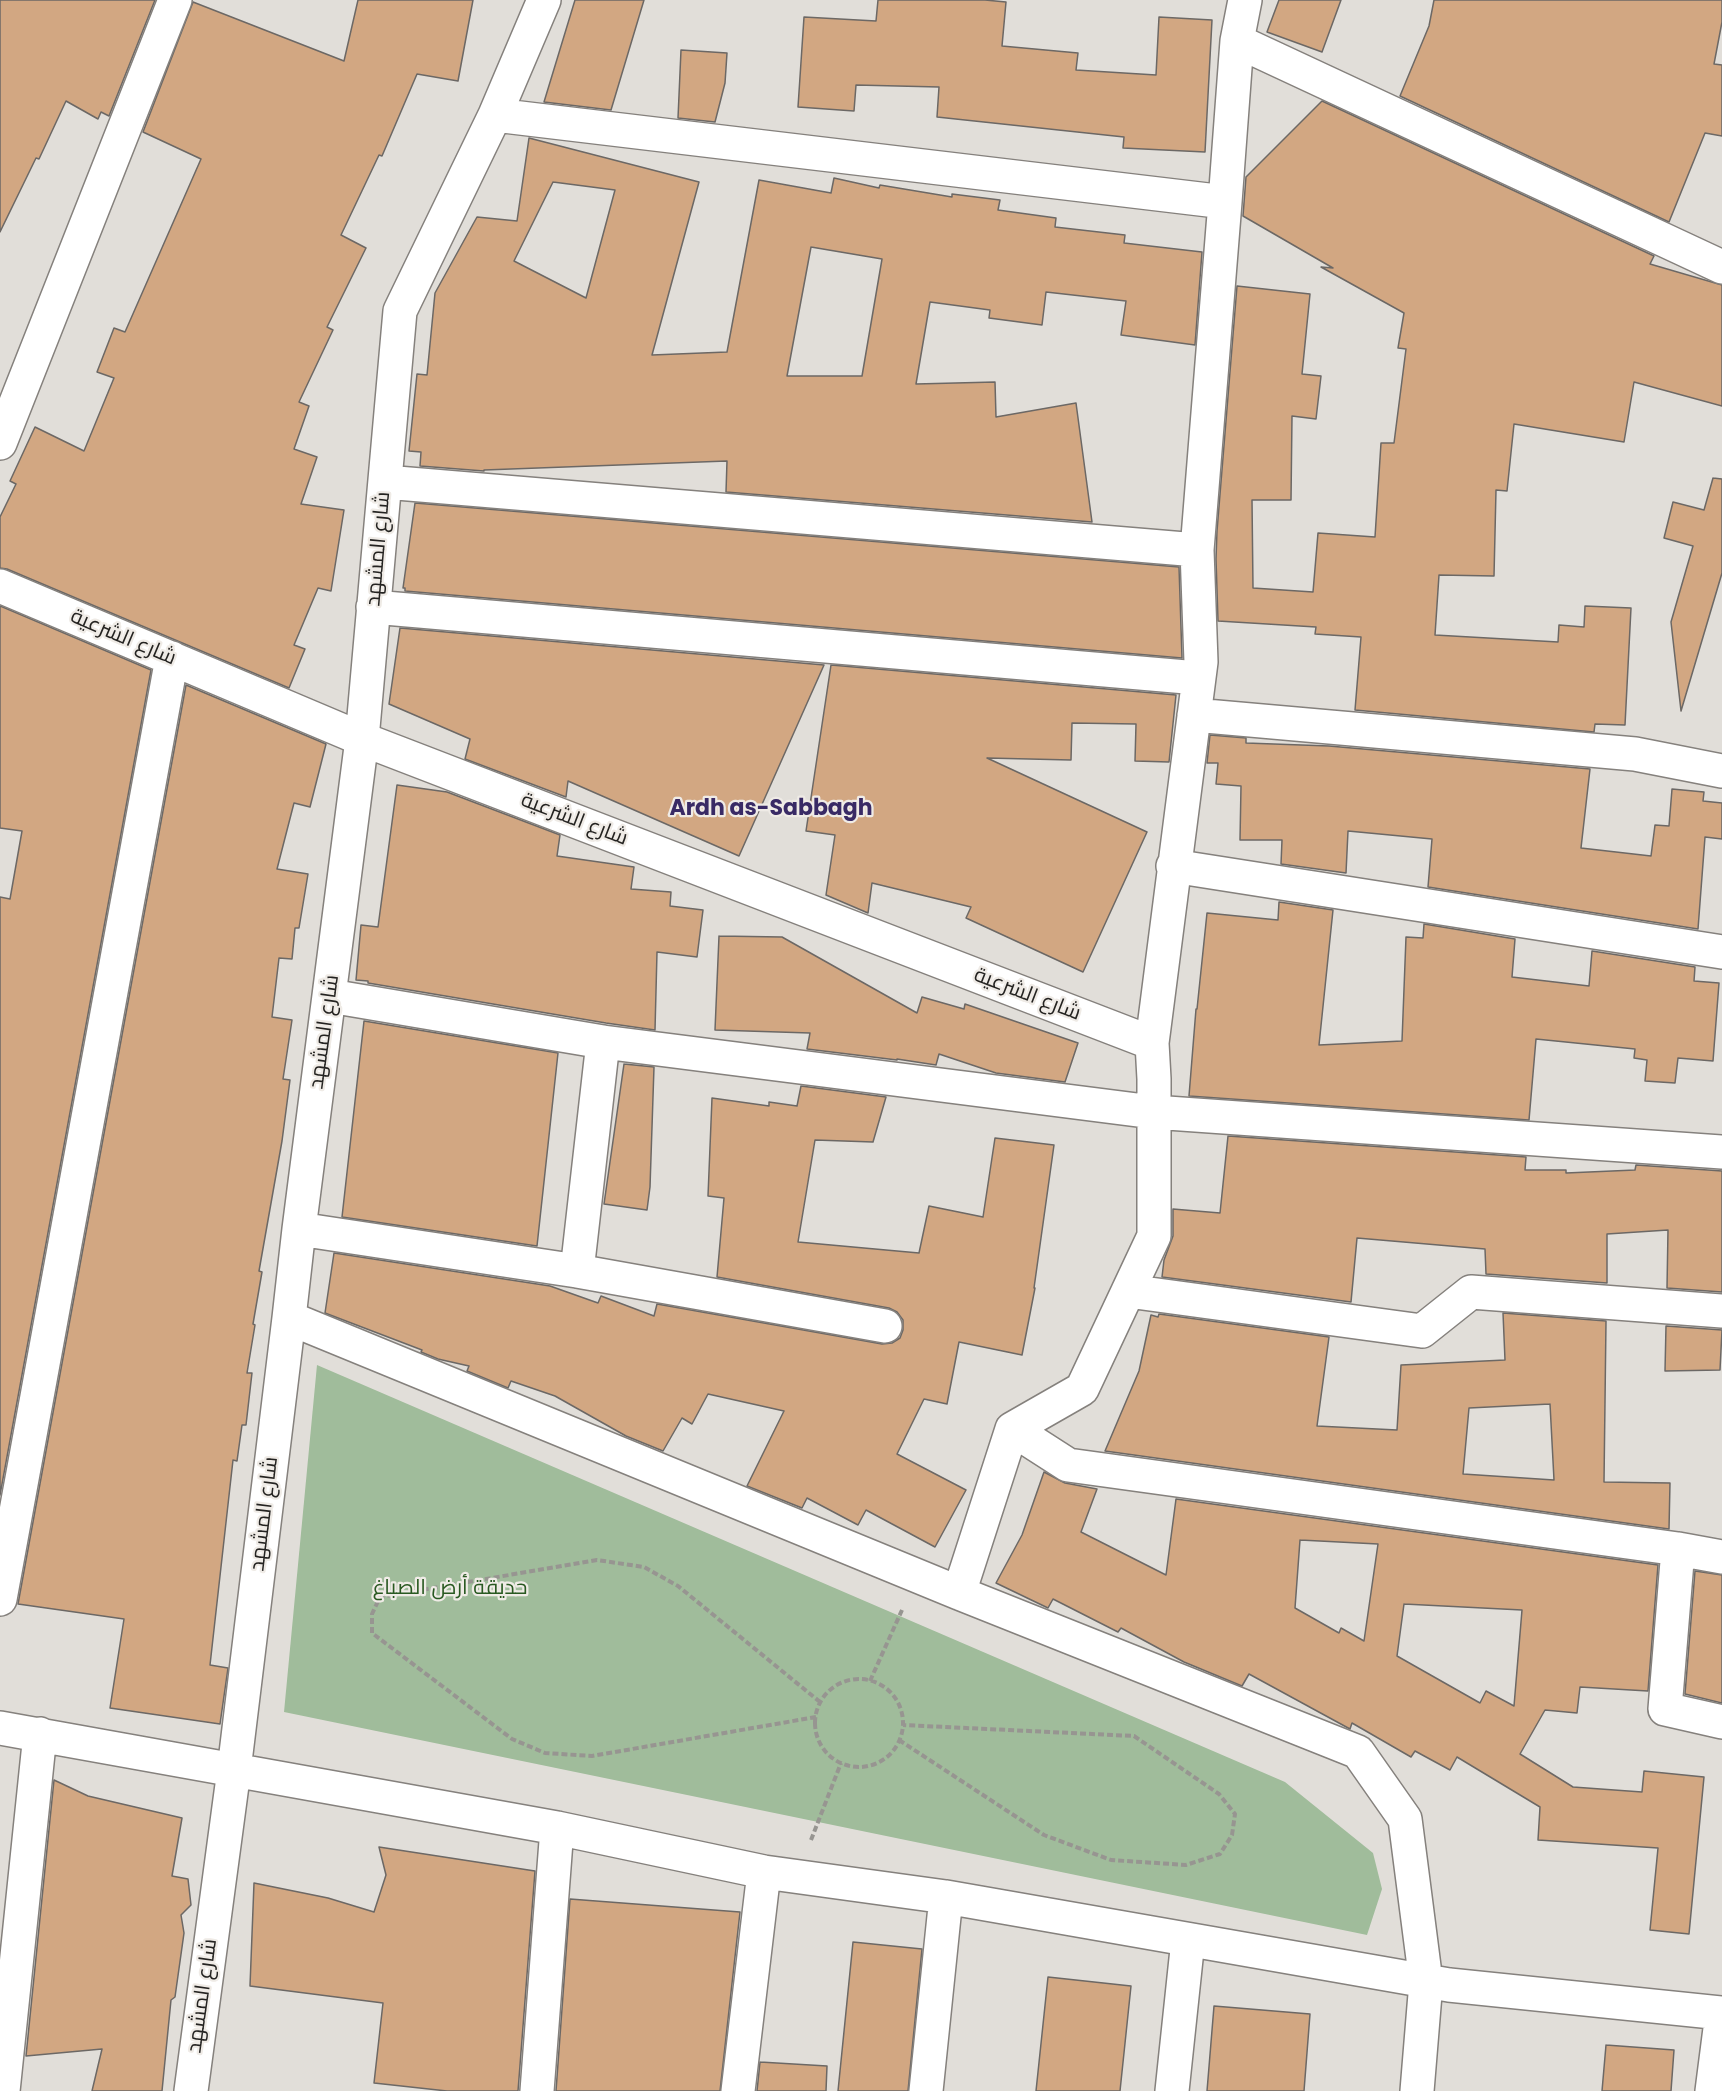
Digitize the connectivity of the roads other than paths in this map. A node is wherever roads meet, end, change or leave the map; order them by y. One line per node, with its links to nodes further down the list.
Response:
1 (175, 0): 8 (street)
2 (543, 0): 5 (street, شارع المشهد)
3 (1245, 0): 4 (street)
4 (1237, 41): 6 (street); 7 (street)
5 (495, 115): 6 (street); 9 (street, شارع المشهد)
6 (1225, 202): 10 (street)
7 (1722, 267)
8 (0, 443)
9 (385, 482): 10 (street); 12 (street, شارع المشهد)
10 (1197, 550): 14 (street)
11 (0, 586): 13 (street, شارع الشرعية)
12 (373, 607): 14 (street); 16 (street, شارع المشهد)
13 (172, 658): 16 (street, شارع الشرعية); 35 (street)
14 (1198, 678): 15 (street)
15 (1194, 715): 17 (street); 18 (street)
16 (362, 739): 20 (street, شارع المشهد); 22 (street, شارع الشرعية)
17 (1722, 771)
18 (1173, 866): 19 (street); 22 (street)
19 (1722, 952)
20 (330, 996): 21 (street); 25 (street, شارع المشهد)
21 (603, 1042): 23 (street); 26 (street)
22 (1152, 1043): 23 (street)
23 (1153, 1112): 24 (street); 27 (street)
24 (1722, 1152)
25 (298, 1229): 26 (street); 29 (street, شارع المشهد)
26 (577, 1271): 30 (street)
27 (1128, 1291): 28 (street); 31 (street)
28 (1722, 1311)
29 (290, 1318): 34 (street); 39 (street, شارع المشهد)
30 (885, 1326)
31 (1012, 1429): 32 (street); 34 (street)
32 (1678, 1549): 33 (street); 36 (street)
33 (1722, 1557)
34 (959, 1593): 44 (street)
35 (0, 1599)
36 (1722, 1722)
37 (0, 1728): 38 (street)
38 (40, 1734): 39 (street); 46 (street)
39 (234, 1770): 40 (street); 47 (street, شارع المشهد)
40 (557, 1828): 41 (street); 48 (street)
41 (764, 1872): 42 (street); 49 (street)
42 (946, 1897): 43 (street); 50 (street)
43 (1188, 1940): 44 (street); 51 (street)
44 (1426, 1982): 45 (street); 52 (street)
45 (1722, 2013): 53 (street)
46 (3, 2091)
47 (191, 2091)
48 (537, 2091)
49 (738, 2091)
50 (926, 2091)
51 (1172, 2091)
52 (1417, 2091)
53 (1712, 2091)

